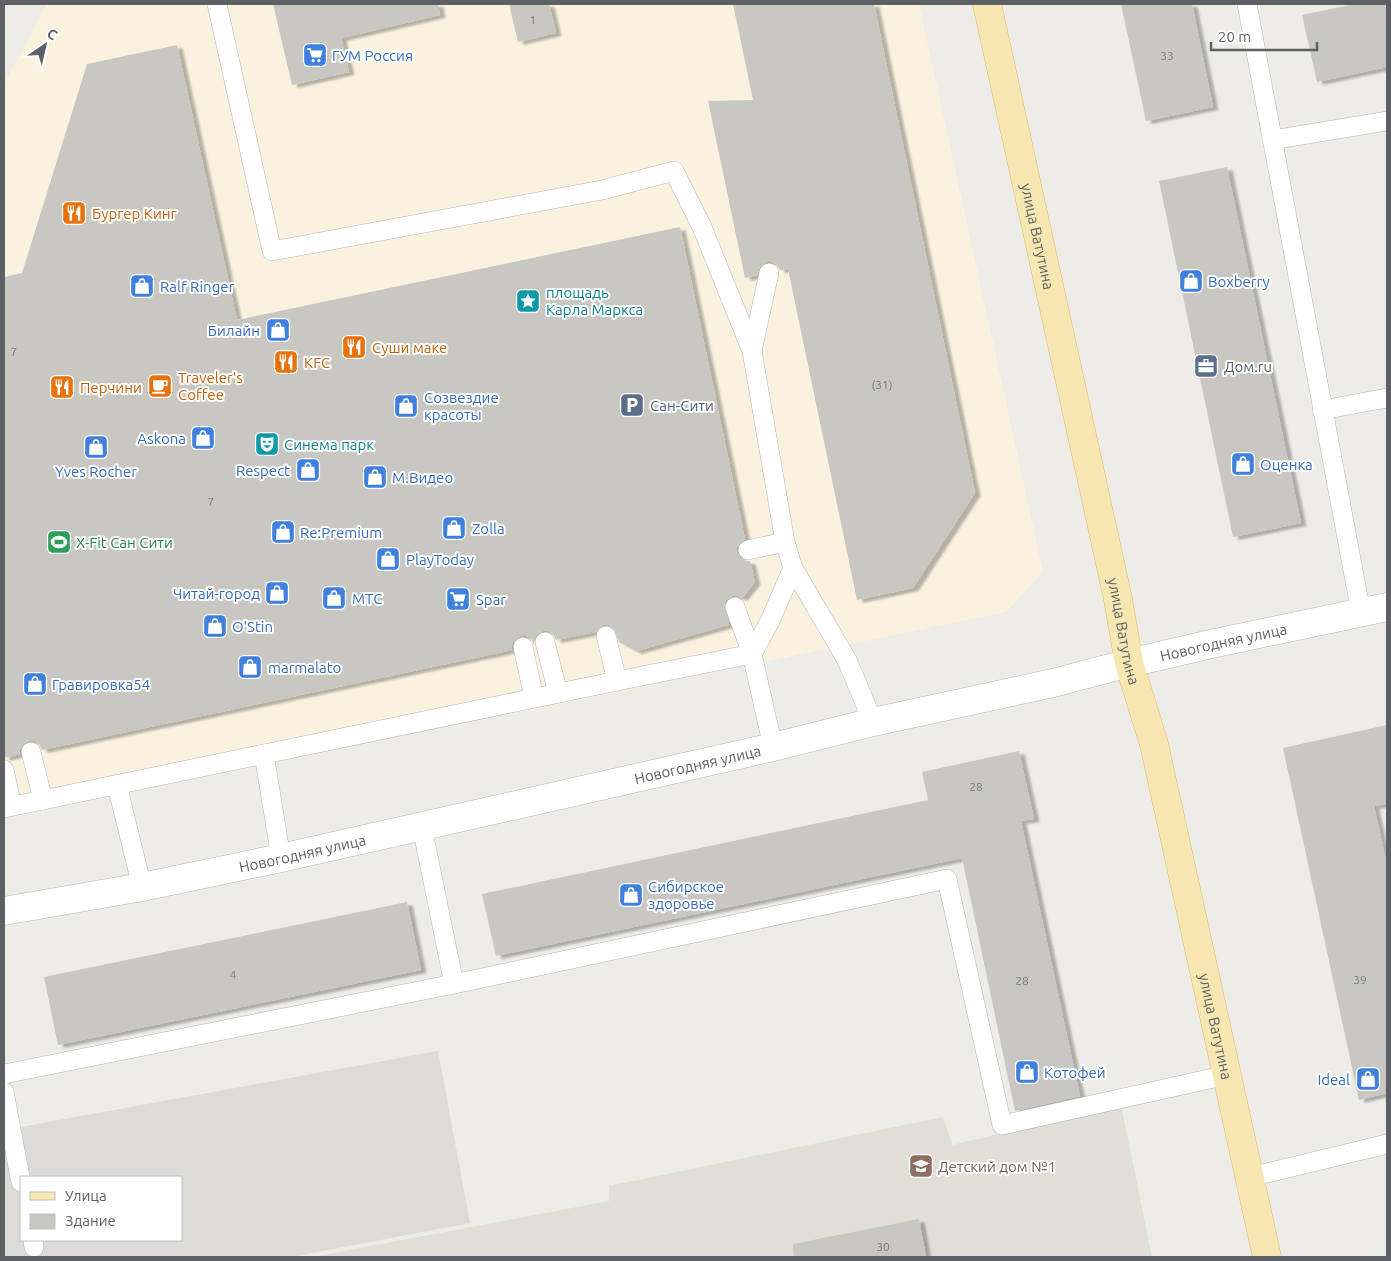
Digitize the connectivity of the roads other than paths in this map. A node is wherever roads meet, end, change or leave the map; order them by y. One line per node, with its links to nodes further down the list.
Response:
1 (218, 4): 7 (lane)
2 (988, 4): 20 (main road, улица Ватутина)
3 (1246, 4): 5 (lane)
4 (1387, 121): 5 (lane)
5 (1272, 140): 9 (lane)
6 (769, 273): 7 (lane)
7 (752, 351): 10 (lane)
8 (1387, 398): 9 (lane)
9 (1322, 410): 15 (lane)
10 (785, 542): 11 (lane); 12 (lane)
11 (748, 550)
12 (792, 568): 19 (lane); 24 (lane)
13 (735, 607): 19 (lane)
14 (1387, 607): 15 (street, Новогодняя улица)
15 (1361, 613): 20 (street, Новогодняя улица)
16 (606, 636): 21 (lane)
17 (545, 642): 22 (lane)
18 (523, 647): 23 (lane)
19 (752, 654): 21 (lane); 25 (lane)
20 (1129, 664): 24 (street, Новогодняя улица); 38 (main road, улица Ватутина)
21 (617, 681): 22 (lane)
22 (558, 693): 23 (lane)
23 (534, 698): 27 (lane)
24 (872, 722): 25 (street, Новогодняя улица)
25 (773, 747): 32 (street, Новогодняя улица)
26 (31, 752): 30 (lane)
27 (264, 754): 29 (lane); 33 (lane)
28 (4, 770): 31 (lane)
29 (117, 785): 30 (lane); 34 (lane)
30 (43, 800): 31 (lane)
31 (8, 807)
32 (422, 827): 33 (street, Новогодняя улица); 36 (lane)
33 (281, 858): 34 (street, Новогодняя улица)
34 (142, 887): 35 (street, Новогодняя улица)
35 (4, 911)
36 (454, 984): 37 (lane); 38 (lane)
37 (4, 1074)
38 (1227, 1075): 42 (main road, улица Ватутина)
39 (4, 1093): 41 (lane)
40 (1387, 1144): 42 (lane)
41 (20, 1177)
42 (1250, 1177): 43 (main road, улица Ватутина)
43 (1267, 1257)

